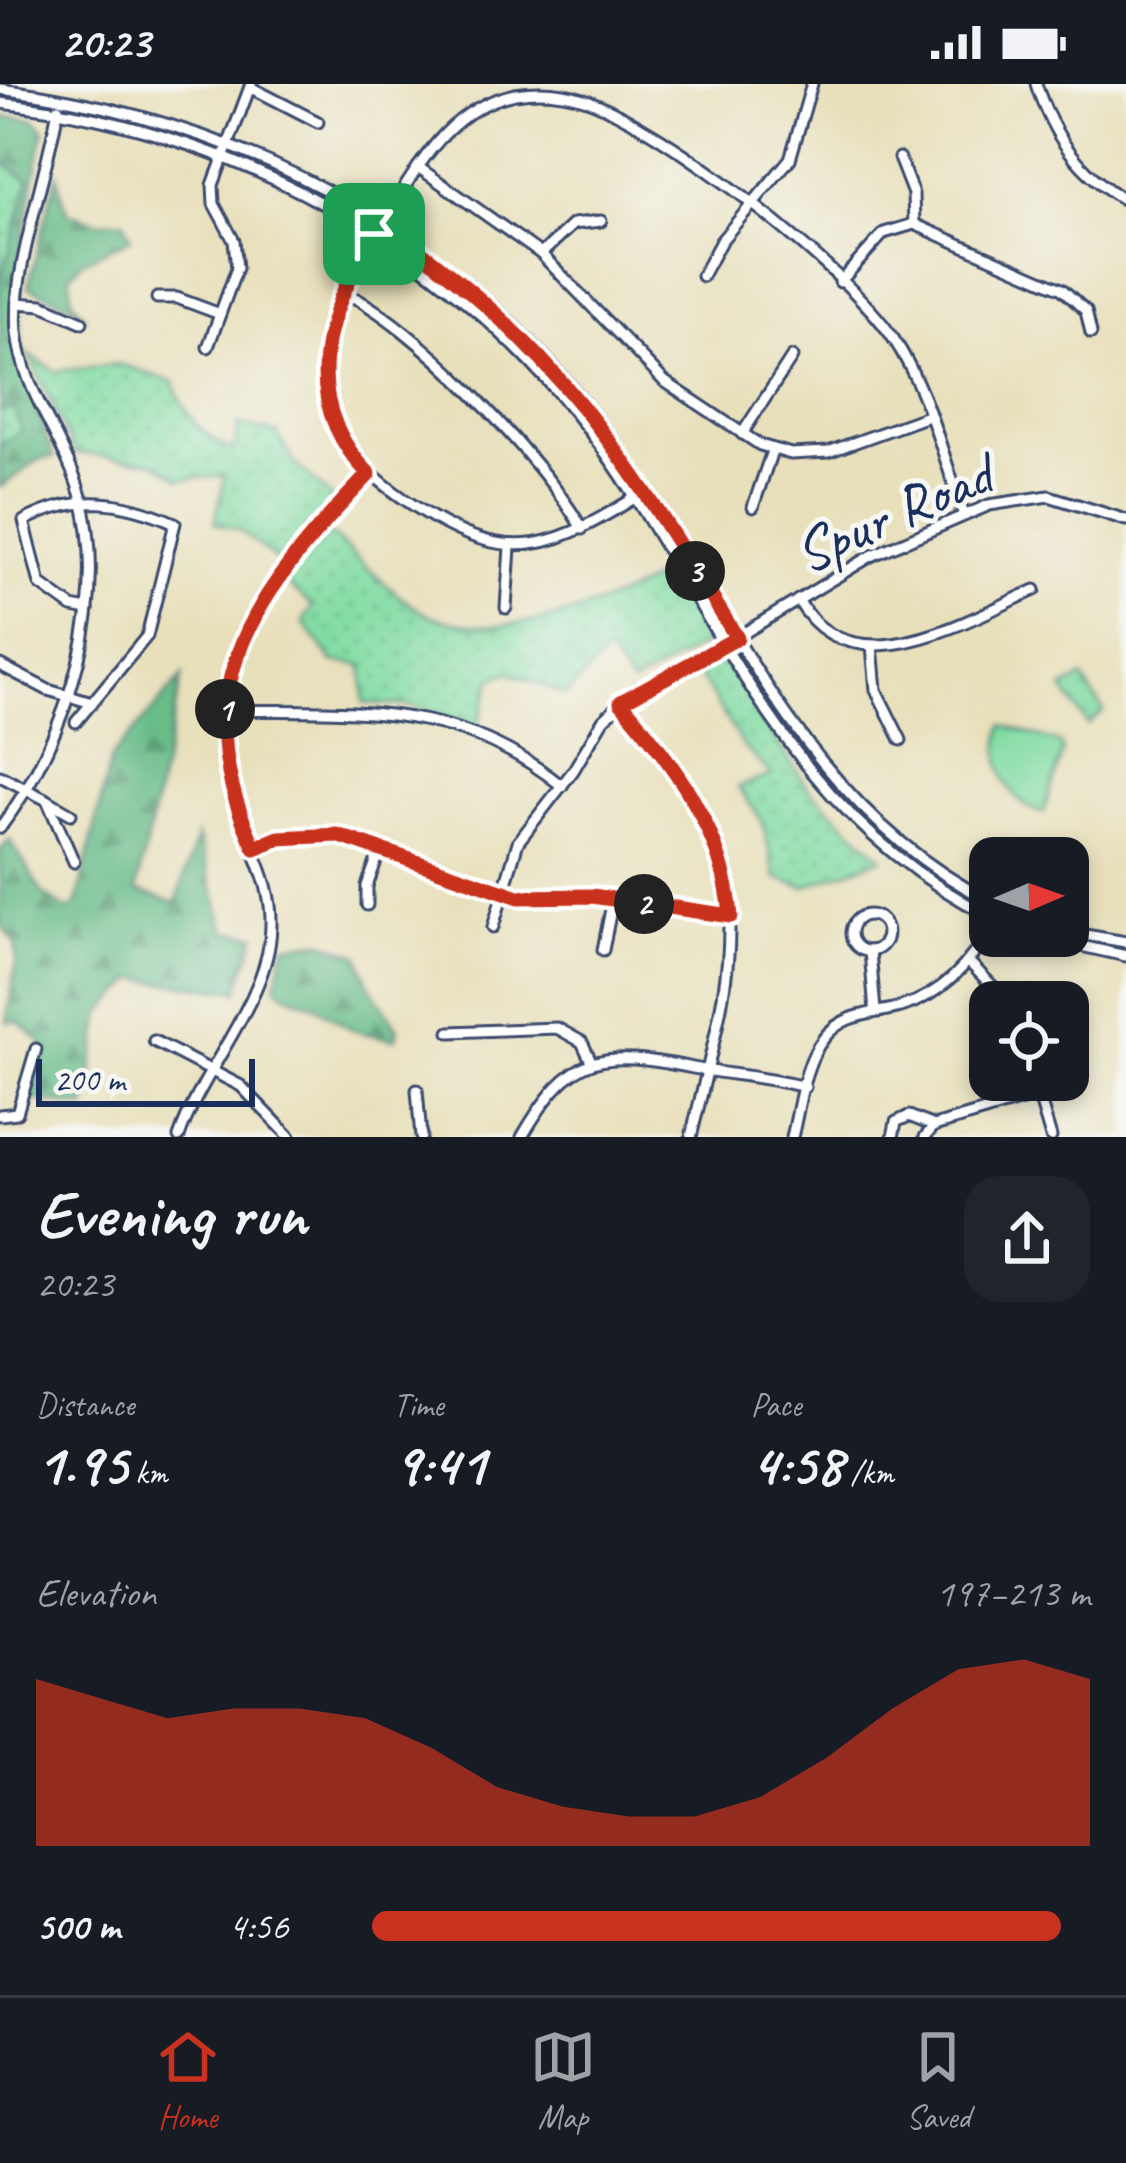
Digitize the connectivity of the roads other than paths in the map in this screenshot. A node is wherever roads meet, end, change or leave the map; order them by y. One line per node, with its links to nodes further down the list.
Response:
1 (812, 84): 14 (street)
2 (1036, 84): 13 (street)
3 (250, 85): 8 (street); 9 (street)
4 (0, 89): 5 (street)
5 (60, 97): 7 (street); 9 (street)
6 (0, 103): 7 (street)
7 (58, 110): 10 (street); 24 (street)
8 (318, 122)
9 (228, 141): 10 (street); 16 (street)
10 (223, 154): 18 (street); 25 (street)
11 (899, 158): 17 (street)
12 (418, 167): 14 (street); 16 (street); 19 (street)
13 (1126, 201)
14 (752, 204): 20 (street); 21 (street)
15 (601, 220): 19 (street)
16 (382, 224): 18 (street); 34 (street)
17 (914, 224): 21 (street); 27 (street)
18 (374, 234): 22 (street); 35 (street)
19 (541, 254): 31 (street)
20 (702, 276)
21 (840, 281): 30 (street)
22 (340, 291): 33 (street); 40 (street)
23 (157, 298): 25 (street)
24 (16, 303): 26 (street); 36 (street)
25 (220, 314): 28 (street)
26 (82, 322)
27 (1090, 333)
28 (208, 346)
29 (792, 357): 31 (street)
30 (928, 416): 32 (street); 38 (street)
31 (742, 434): 32 (street)
32 (772, 451): 37 (street)
33 (369, 474): 41 (street); 53 (street)
34 (646, 490): 35 (street); 46 (street)
35 (635, 497): 40 (street); 47 (street)
36 (83, 501): 45 (street); 45 (street); 52 (street)
37 (753, 507)
38 (964, 515): 39 (street, Spur Road); 43 (street, Spur Road)
39 (1126, 520)
40 (582, 529): 41 (street)
41 (510, 547): 44 (street)
42 (1035, 590): 48 (street)
43 (799, 601): 46 (street, Spur Road); 48 (street)
44 (506, 608)
45 (88, 610): 50 (street)
46 (737, 638): 47 (street, Spur Road); 65 (street)
47 (724, 646): 51 (street, Spur Road); 68 (street)
48 (872, 646): 55 (street)
49 (0, 665): 50 (street)
50 (67, 695): 52 (street); 58 (street)
51 (621, 702): 57 (street, Spur Road); 70 (street)
52 (92, 703): 54 (street)
53 (225, 710): 57 (street); 62 (street)
54 (76, 722)
55 (901, 740)
56 (0, 776): 58 (street)
57 (562, 786): 66 (street, Spur Road)
58 (28, 789): 59 (street); 61 (street)
59 (47, 800): 60 (street); 64 (street)
60 (71, 814)
61 (0, 828)
62 (255, 848): 63 (street); 86 (street)
63 (381, 848): 66 (street); 69 (street)
64 (74, 862)
65 (969, 889)
66 (501, 893): 67 (street); 71 (street, Spur Road)
67 (613, 899): 70 (street); 75 (street)
68 (969, 903)
69 (367, 905)
70 (731, 916): 87 (street)
71 (493, 927)
72 (1089, 936): 73 (street)
73 (1126, 942)
74 (1089, 948): 77 (street)
75 (603, 950)
76 (870, 951): 81 (street)
77 (1126, 956)
78 (972, 957): 79 (street)
79 (969, 962): 80 (street); 81 (street)
80 (988, 981)
81 (874, 1011): 88 (street)
82 (450, 1032): 85 (street)
83 (154, 1040): 86 (street)
84 (36, 1049): 92 (street)
85 (592, 1061): 87 (street); 97 (street)
86 (209, 1069): 94 (street); 95 (street)
87 (708, 1070): 88 (street); 98 (street)
88 (805, 1087): 99 (street)
89 (417, 1090): 96 (street)
90 (1019, 1101): 93 (street)
91 (1041, 1101): 102 (street)
92 (0, 1114)
93 (934, 1126): 100 (street); 101 (street)
94 (179, 1137)
95 (290, 1137)
96 (421, 1137)
97 (522, 1137)
98 (692, 1137)
99 (793, 1137)
100 (893, 1137)
101 (925, 1137)
102 (1051, 1137)

